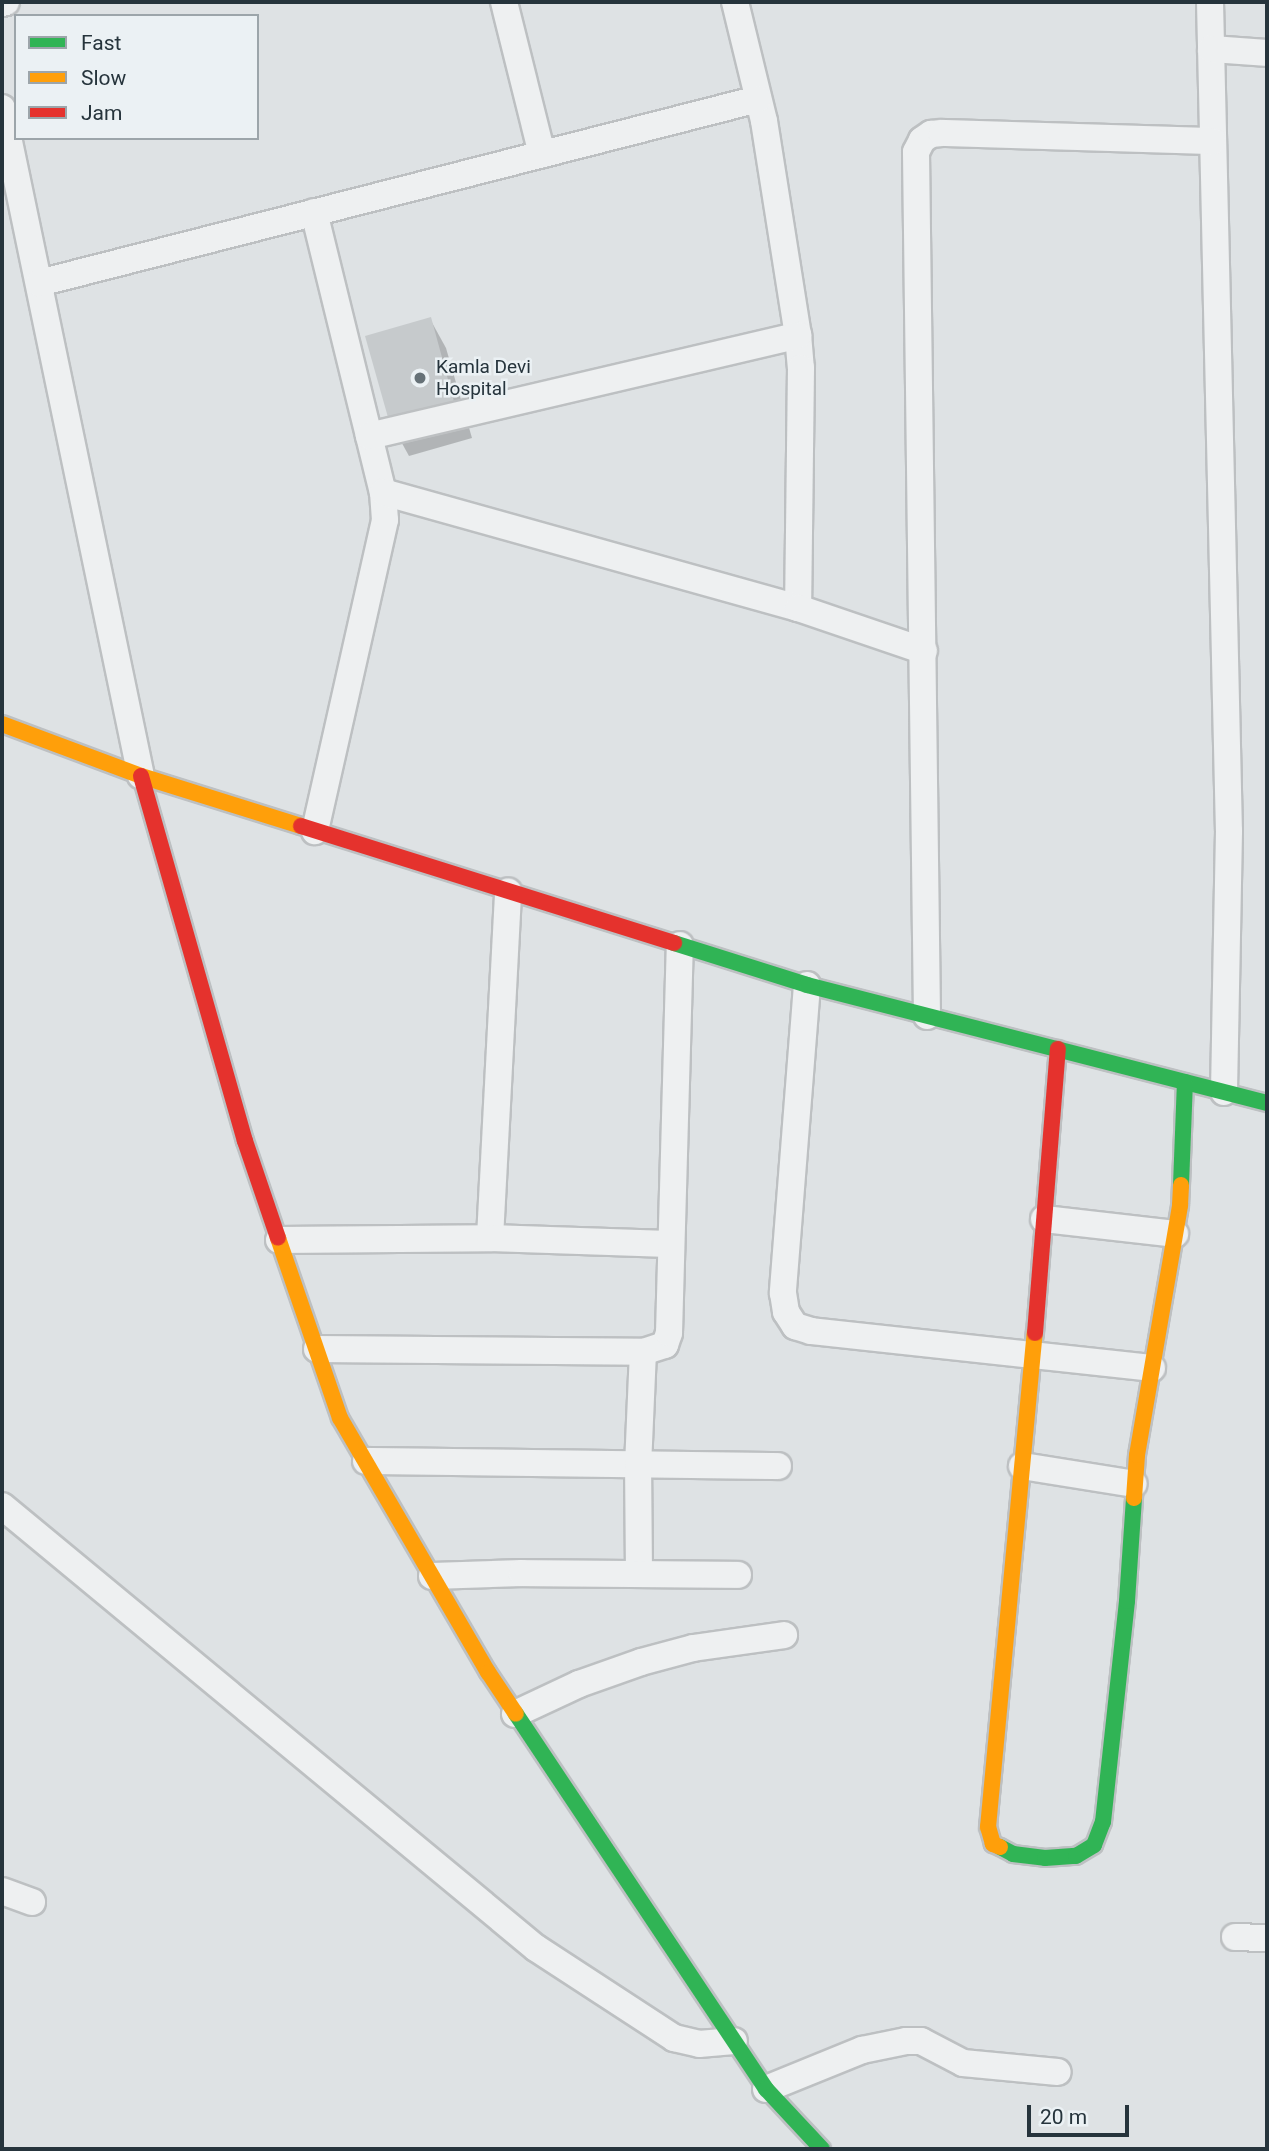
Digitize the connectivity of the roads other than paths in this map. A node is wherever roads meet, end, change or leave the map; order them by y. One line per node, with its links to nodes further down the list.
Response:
1 (504, 2): 9 (street)
2 (735, 2): 6 (street)
3 (1210, 2): 4 (street)
4 (1211, 49): 5 (street); 8 (street)
5 (1267, 52)
6 (758, 99): 9 (street); 12 (street)
7 (2, 108): 11 (street)
8 (1213, 141): 16 (street); 26 (street)
9 (542, 154): 10 (street)
10 (314, 212): 11 (street); 13 (street)
11 (39, 283): 18 (street)
12 (798, 335): 13 (street); 15 (street)
13 (369, 436): 14 (street)
14 (383, 492): 15 (street); 19 (street)
15 (798, 608): 16 (street)
16 (924, 651): 23 (street)
17 (2, 724): 18 (street)
18 (141, 776): 19 (street); 31 (street)
19 (315, 831): 20 (street)
20 (508, 891): 21 (street); 30 (street)
21 (680, 945): 22 (street); 32 (street)
22 (807, 985): 23 (street); 35 (street)
23 (927, 1016): 24 (street)
24 (1058, 1049): 25 (street); 28 (street)
25 (1185, 1082): 26 (street); 29 (street)
26 (1224, 1092): 27 (street)
27 (1267, 1103)
28 (1044, 1219): 29 (street); 35 (street)
29 (1175, 1234): 36 (street)
30 (490, 1238): 31 (street); 32 (street)
31 (279, 1240): 33 (street)
32 (669, 1244): 34 (street)
33 (317, 1349): 34 (street); 37 (street)
34 (643, 1352): 38 (street)
35 (1033, 1357): 36 (street); 40 (street)
36 (1152, 1368): 41 (street)
37 (366, 1461): 38 (street); 45 (street)
38 (638, 1466): 39 (street); 43 (street)
39 (778, 1466)
40 (1022, 1466): 41 (street); 41 (street)
41 (1134, 1484)
42 (2, 1506): 52 (street)
43 (639, 1574): 44 (street); 45 (street)
44 (738, 1575)
45 (432, 1576): 47 (street)
46 (784, 1634): 47 (street)
47 (515, 1714): 52 (street)
48 (2, 1891): 49 (street)
49 (32, 1902)
50 (1235, 1937): 51 (street)
51 (1267, 1938)
52 (734, 2041): 54 (street)
53 (1058, 2072): 54 (street)
54 (766, 2089): 55 (street)
55 (822, 2149)

